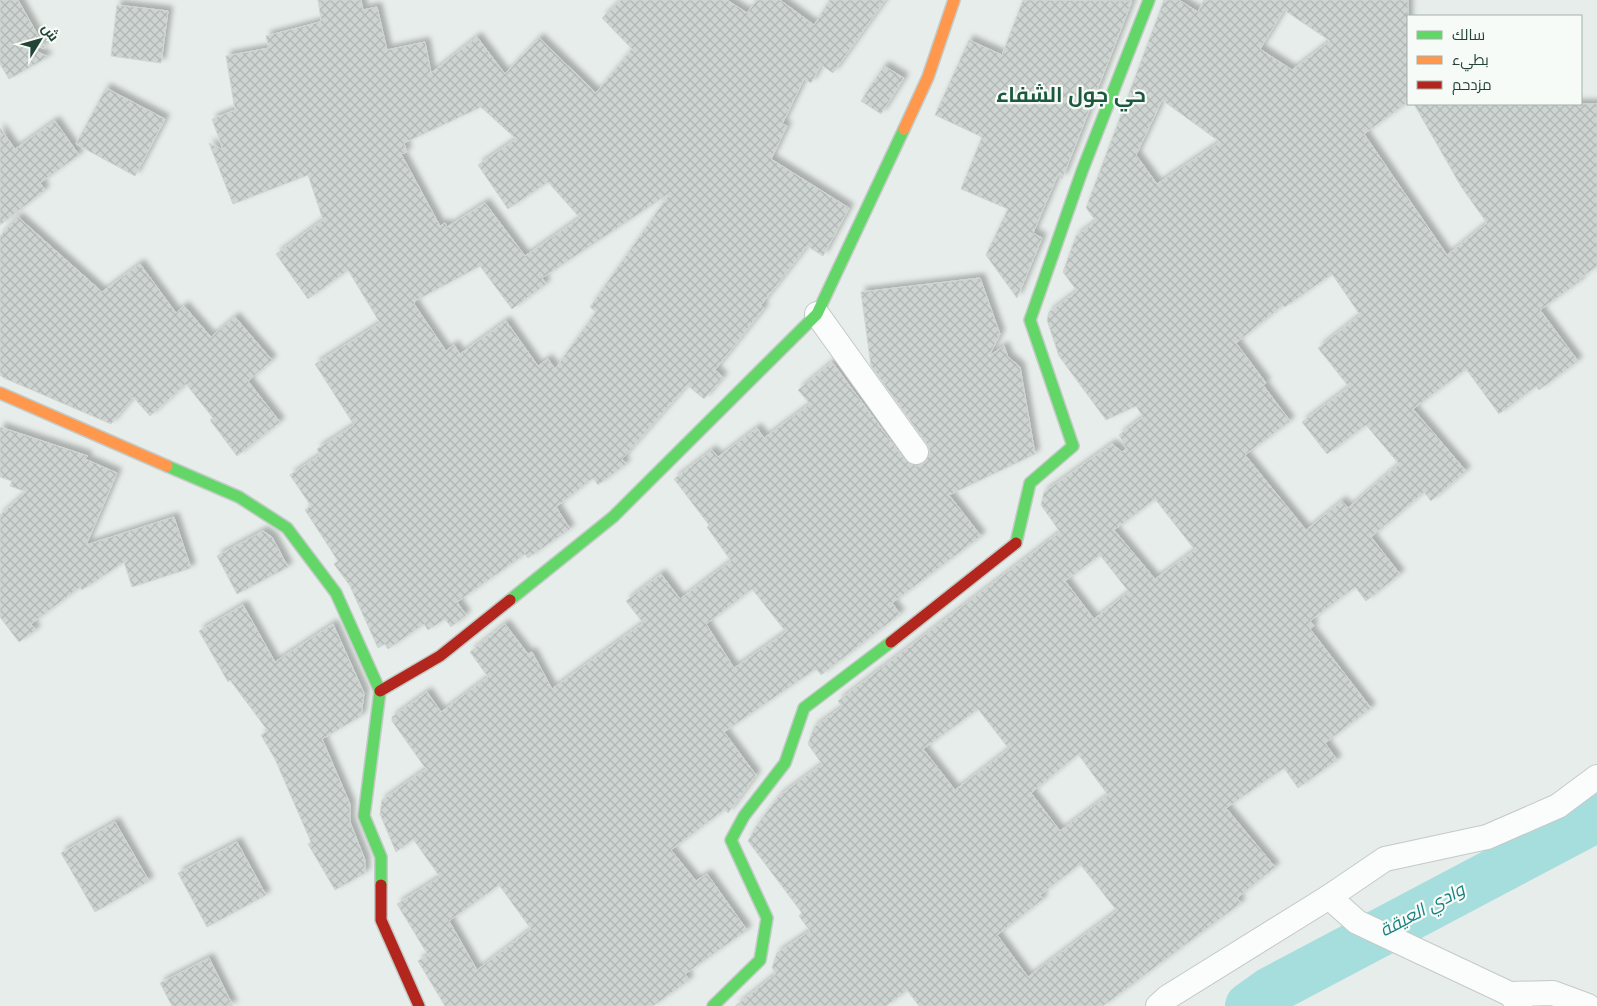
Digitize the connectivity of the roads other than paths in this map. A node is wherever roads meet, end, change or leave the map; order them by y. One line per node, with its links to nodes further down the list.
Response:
1 (954, 0): 3 (street)
2 (1149, 0): 11 (street)
3 (817, 314): 5 (street); 6 (street)
4 (0, 393): 6 (street)
5 (916, 452)
6 (380, 691): 10 (street)
7 (1597, 778): 8 (street)
8 (1329, 897): 9 (street); 12 (street)
9 (1515, 1000): 13 (street)
10 (418, 1006)
11 (713, 1006)
12 (1158, 1006)
13 (1588, 1006)

